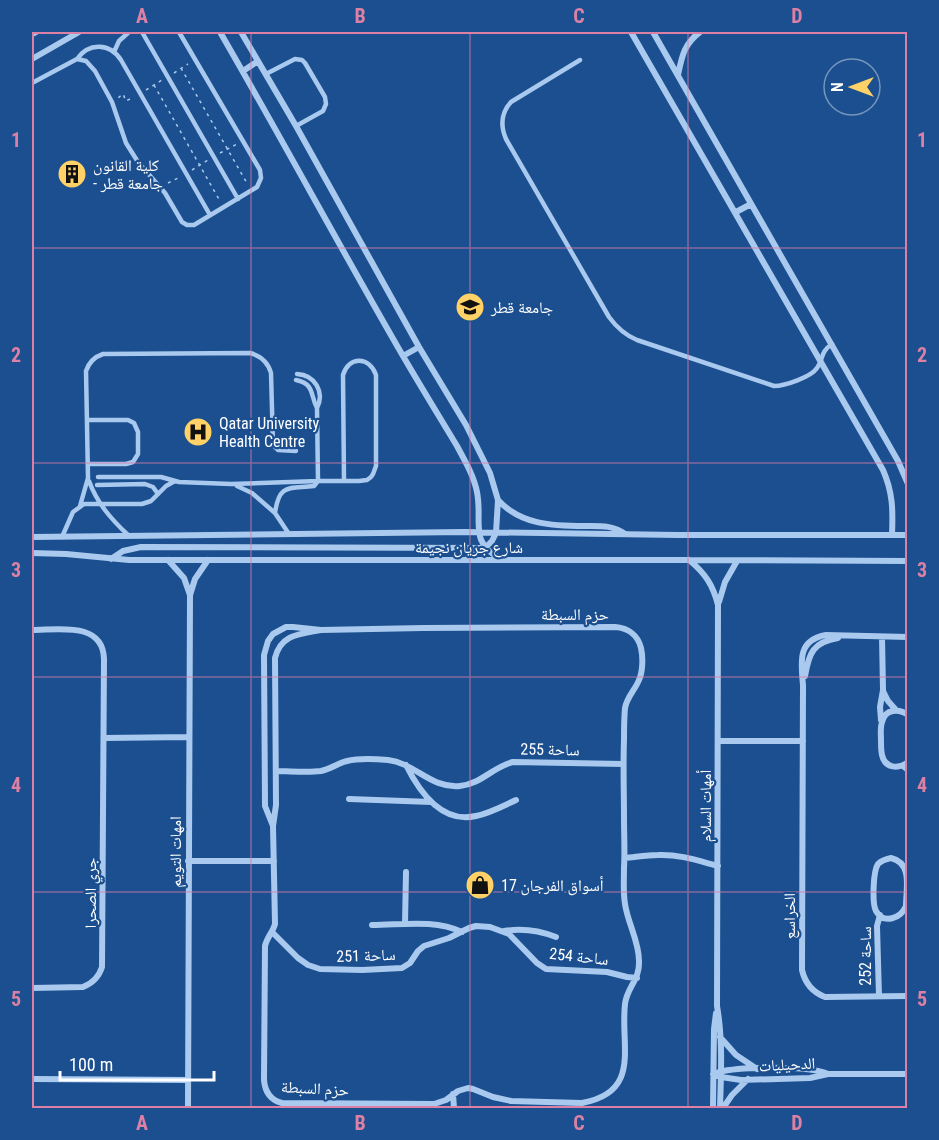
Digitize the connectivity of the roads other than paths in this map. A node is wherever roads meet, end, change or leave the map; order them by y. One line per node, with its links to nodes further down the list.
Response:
1 (36, 32): 11 (street)
2 (79, 32): 13 (street)
3 (128, 32): 12 (lane)
4 (142, 32): 22 (lane)
5 (179, 32): 22 (lane)
6 (220, 32): 17 (street)
7 (241, 32): 16 (street)
8 (631, 32): 24 (street)
9 (653, 32): 19 (street)
10 (700, 32): 19 (street)
11 (32, 34)
12 (114, 52): 14 (lane); 25 (lane)
13 (32, 59)
14 (77, 59): 20 (lane); 25 (lane)
15 (580, 60): 29 (lane)
16 (258, 62): 17 (street); 18 (street)
17 (243, 71): 28 (street)
18 (266, 74): 21 (street); 21 (lane)
19 (678, 76): 23 (street)
20 (32, 83)
21 (296, 126): 27 (street)
22 (238, 199): 25 (lane)
23 (751, 204): 24 (street); 26 (street)
24 (736, 213): 29 (street)
25 (210, 215)
26 (832, 344): 29 (lane); 44 (street)
27 (419, 347): 28 (street); 47 (street)
28 (403, 356): 51 (street)
29 (820, 362): 56 (street)
30 (297, 374): 32 (lane)
31 (296, 380): 32 (lane)
32 (317, 408): 40 (lane)
33 (87, 420): 34 (lane); 35 (lane); 35 (lane)
34 (296, 451)
35 (88, 464): 38 (lane)
36 (98, 477): 37 (lane)
37 (141, 477): 39 (lane); 42 (lane)
38 (88, 478): 48 (lane); 49 (lane)
39 (176, 481): 43 (lane); 46 (lane)
40 (318, 481): 41 (lane); 43 (lane); 50 (lane)
41 (344, 481): 41 (lane)
42 (141, 484): 45 (lane); 46 (lane)
43 (231, 484): 50 (lane)
44 (908, 484)
45 (98, 485)
46 (158, 494): 48 (lane)
47 (498, 500): 52 (street); 55 (street)
48 (100, 503): 49 (lane); 54 (lane)
49 (80, 506): 59 (lane)
50 (275, 513): 53 (lane)
51 (479, 533): 52 (street, شارع جريان نجيمة); 53 (street, شارع جريان نجيمة); 60 (street)
52 (496, 533): 55 (street, شارع جريان نجيمة); 60 (street)
53 (289, 534): 54 (street, شارع جريان نجيمة)
54 (128, 535): 59 (street, شارع جريان نجيمة)
55 (626, 535): 56 (street, شارع جريان نجيمة)
56 (892, 535): 57 (street, شارع جريان نجيمة)
57 (908, 535)
58 (32, 537): 59 (street, شارع جريان نجيمة)
59 (62, 537)
60 (486, 548): 62 (street); 65 (street); 66 (street)
61 (32, 553): 62 (street, شارع جريان نجيمة)
62 (111, 559): 63 (street, شارع جريان نجيمة)
63 (168, 560): 64 (street, شارع جريان نجيمة); 70 (street, امهات التويم)
64 (208, 560): 65 (street, شارع جريان نجيمة); 70 (street, امهات التويم)
65 (464, 560): 66 (street, شارع جريان نجيمة)
66 (503, 560): 67 (street, شارع جريان نجيمة)
67 (689, 560): 68 (street, شارع جريان نجيمة); 71 (street, أمهات السلام)
68 (737, 561): 69 (street, شارع جريان نجيمة); 71 (street, أمهات السلام)
69 (908, 561)
70 (190, 595): 84 (street, امهات التويم)
71 (718, 605): 86 (street, أمهات السلام)
72 (32, 630): 85 (street, جري الصحرا)
73 (321, 630): 76 (street, حزم السبطة); 77 (street, حزم السبطة); 91 (street, حزم السبطة)
74 (882, 637): 75 (street, الخراسع); 78 (street); 87 (street, الخراسع)
75 (908, 638)
76 (266, 648): 77 (street); 79 (street, حزم السبطة)
77 (277, 651): 80 (street, حزم السبطة)
78 (883, 690): 81 (street); 83 (street)
79 (264, 709): 80 (street); 88 (street, حزم السبطة)
80 (275, 709): 89 (street, حزم السبطة)
81 (896, 710): 82 (street); 83 (street)
82 (908, 715)
83 (881, 724): 92 (street)
84 (189, 737): 85 (street); 99 (street, امهات التويم)
85 (104, 738): 111 (street, جري الصحرا)
86 (718, 741): 87 (street); 101 (street, أمهات السلام)
87 (803, 741): 112 (street, الخراسع)
88 (265, 749): 89 (street); 97 (street, حزم السبطة)
89 (275, 749): 93 (street, حزم السبطة)
90 (405, 764): 91 (street, ساحة 255); 93 (street); 96 (street)
91 (623, 764): 98 (street, حزم السبطة)
92 (906, 766)
93 (276, 771): 97 (street, حزم السبطة)
94 (349, 799): 96 (street)
95 (516, 800): 96 (street)
96 (431, 802)
97 (273, 826): 100 (street, حزم السبطة)
98 (625, 858): 101 (street); 110 (street, حزم السبطة)
99 (188, 861): 100 (street); 123 (street, امهات التويم)
100 (274, 861): 107 (street, حزم السبطة)
101 (718, 866): 114 (street, أمهات السلام)
102 (406, 872): 104 (street)
103 (880, 915): 103 (street, ساحة 252); 112 (street, ساحة 252)
104 (405, 924): 105 (street); 108 (street)
105 (372, 925)
106 (503, 931): 108 (street); 109 (street); 110 (street, ساحة 254)
107 (272, 932): 108 (street, ساحة 251); 124 (street, حزم السبطة)
108 (462, 932)
109 (556, 938)
110 (637, 978): 124 (street, حزم السبطة)
111 (32, 988)
112 (879, 996): 113 (street, الخراسع)
113 (908, 996)
114 (717, 1006): 115 (street, أمهات السلام); 117 (street, أمهات السلام)
115 (720, 1036): 116 (street, الدحيليات); 118 (street, أمهات السلام)
116 (757, 1069): 118 (street, الدحيليات); 119 (street, الدحيليات)
117 (713, 1074): 118 (street, الدحيليات); 127 (street, أمهات السلام)
118 (721, 1074): 122 (street, الدحيليات); 128 (street, أمهات السلام)
119 (828, 1074): 120 (street, الدحيليات); 122 (street, الدحيليات)
120 (908, 1074)
121 (32, 1079): 123 (street)
122 (748, 1079): 128 (street, الدحيليات)
123 (188, 1080): 125 (street, امهات التويم)
124 (453, 1094): 126 (street)
125 (188, 1108)
126 (454, 1108)
127 (713, 1108)
128 (722, 1108)

